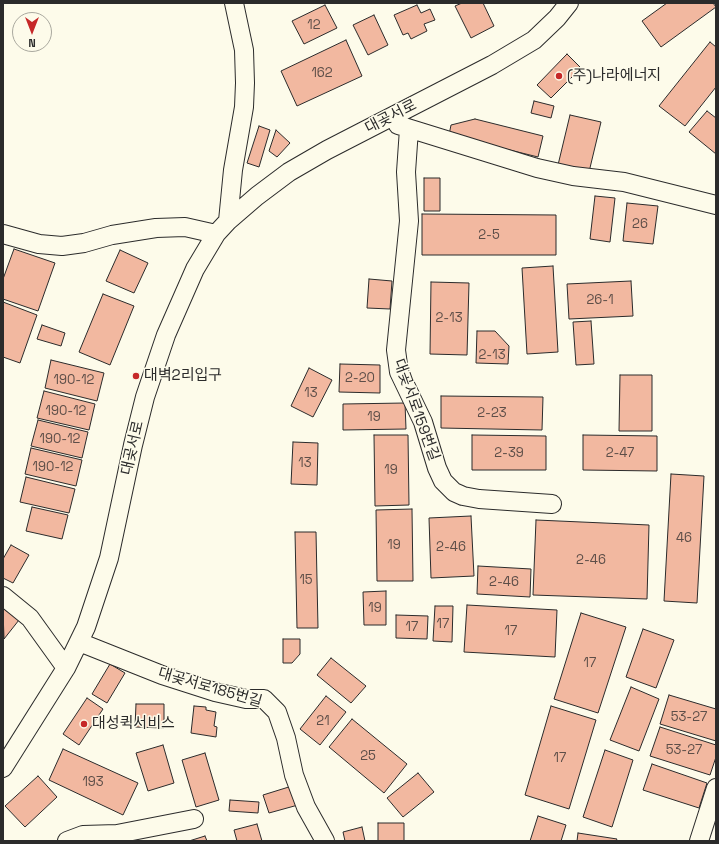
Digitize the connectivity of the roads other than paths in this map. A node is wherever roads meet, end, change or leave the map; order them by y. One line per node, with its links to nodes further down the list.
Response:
1 (569, 3): 3 (street, 대곶서로)
2 (235, 5): 6 (street)
3 (383, 121): 4 (street); 6 (street, 대곶서로)
4 (409, 129): 5 (street); 9 (street, 대곶서로159번길)
5 (716, 205)
6 (228, 220): 8 (street, 대곶서로)
7 (3, 234): 8 (street)
8 (216, 234): 11 (street, 대곶서로)
9 (552, 504)
10 (3, 596): 12 (street)
11 (80, 642): 12 (street, 대곶서로); 17 (street, 대곶서로185번길)
12 (66, 668): 13 (street, 대곶서로)
13 (3, 768)
14 (716, 788): 18 (street)
15 (194, 819): 16 (street)
16 (68, 841)
17 (325, 841)
18 (699, 841)

